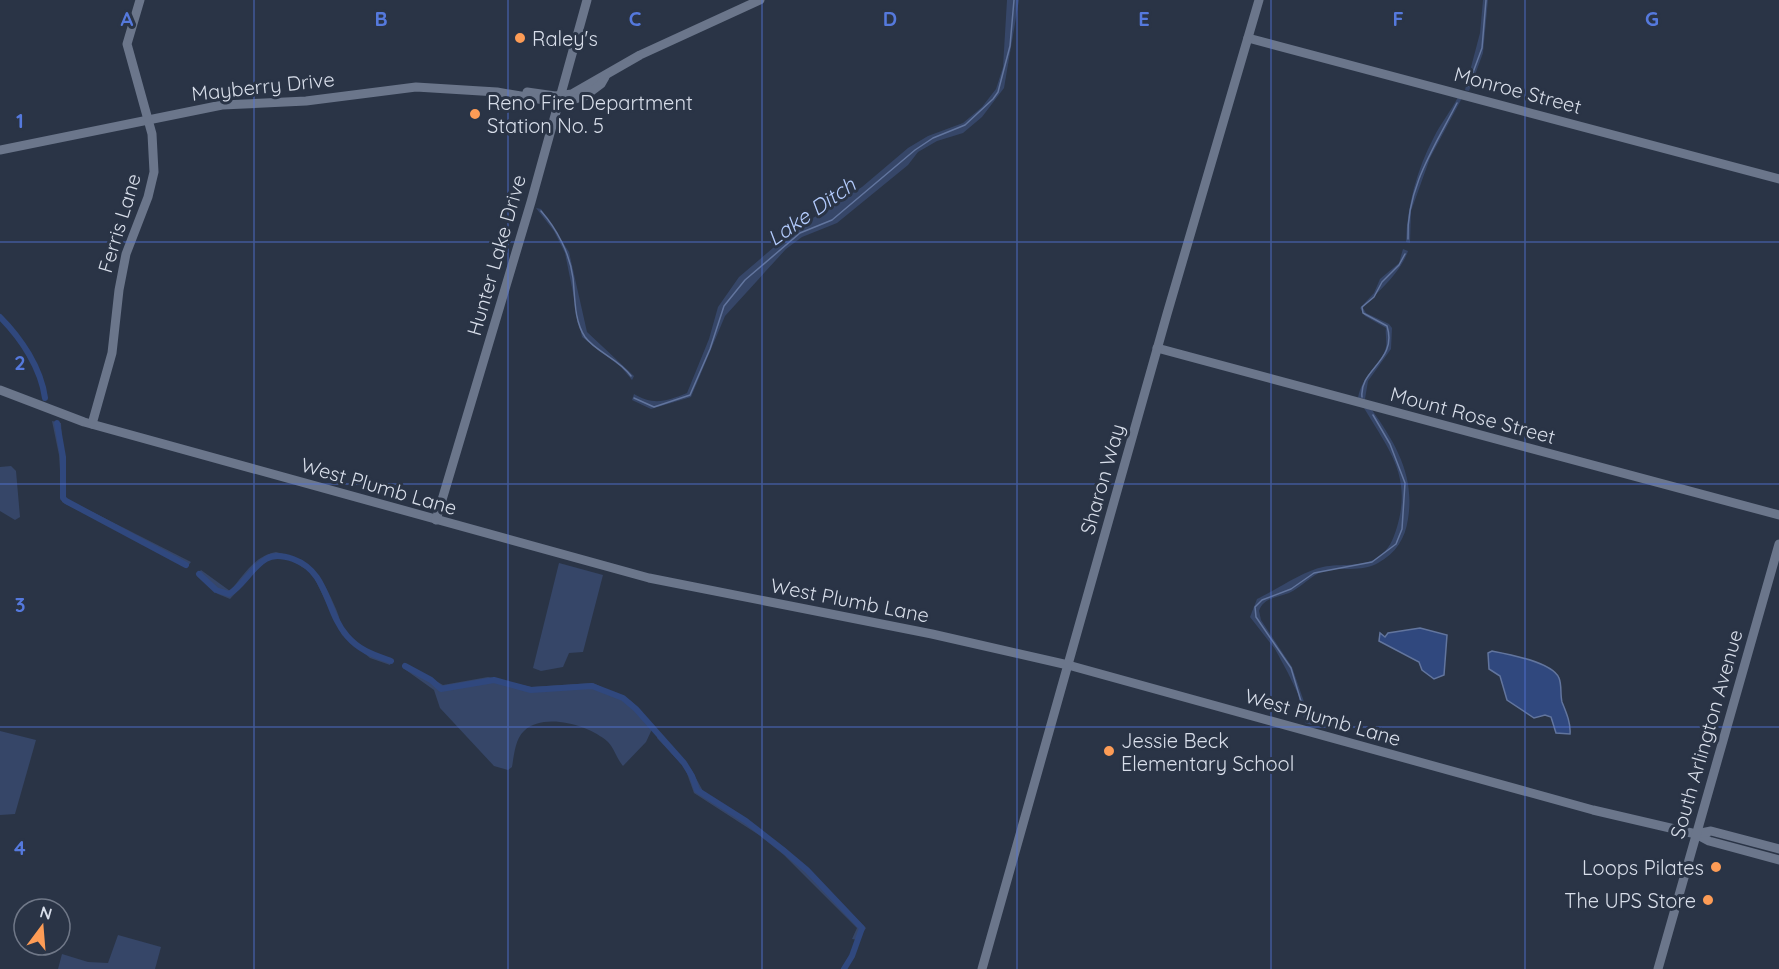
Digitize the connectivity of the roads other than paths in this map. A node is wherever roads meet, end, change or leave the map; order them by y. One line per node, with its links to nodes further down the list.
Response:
1 (140, 0): 10 (street, Ferris Lane)
2 (587, 0): 6 (street, Hunter Lake Drive)
3 (760, 0): 7 (street, Mayberry Drive)
4 (1259, 0): 5 (street, Sharon Way)
5 (1248, 38): 12 (street, Monroe Street); 13 (street, Sharon Way)
6 (564, 77): 8 (street); 9 (street, Hunter Lake Drive)
7 (605, 77): 8 (street, Mayberry Drive); 9 (street, Mayberry Drive)
8 (583, 88): 9 (street, Mayberry Drive)
9 (558, 99): 10 (street, Mayberry Drive); 17 (street, Hunter Lake Drive)
10 (148, 120): 11 (street, Mayberry Drive); 15 (street, Ferris Lane)
11 (0, 150)
12 (1779, 179)
13 (1157, 348): 16 (street, Mount Rose Street); 19 (street, Sharon Way)
14 (0, 390): 15 (street, West Plumb Lane)
15 (92, 424): 17 (street, West Plumb Lane)
16 (1779, 515)
17 (436, 520): 19 (street, West Plumb Lane)
18 (1779, 544): 20 (street, South Arlington Avenue)
19 (1068, 664): 20 (street, West Plumb Lane); 23 (street, Sharon Way)
20 (1696, 834): 21 (street, West Plumb Lane); 22 (street, West Plumb Lane); 24 (street, South Arlington Avenue)
21 (1779, 849)
22 (1779, 860)
23 (982, 969)
24 (1658, 969)

